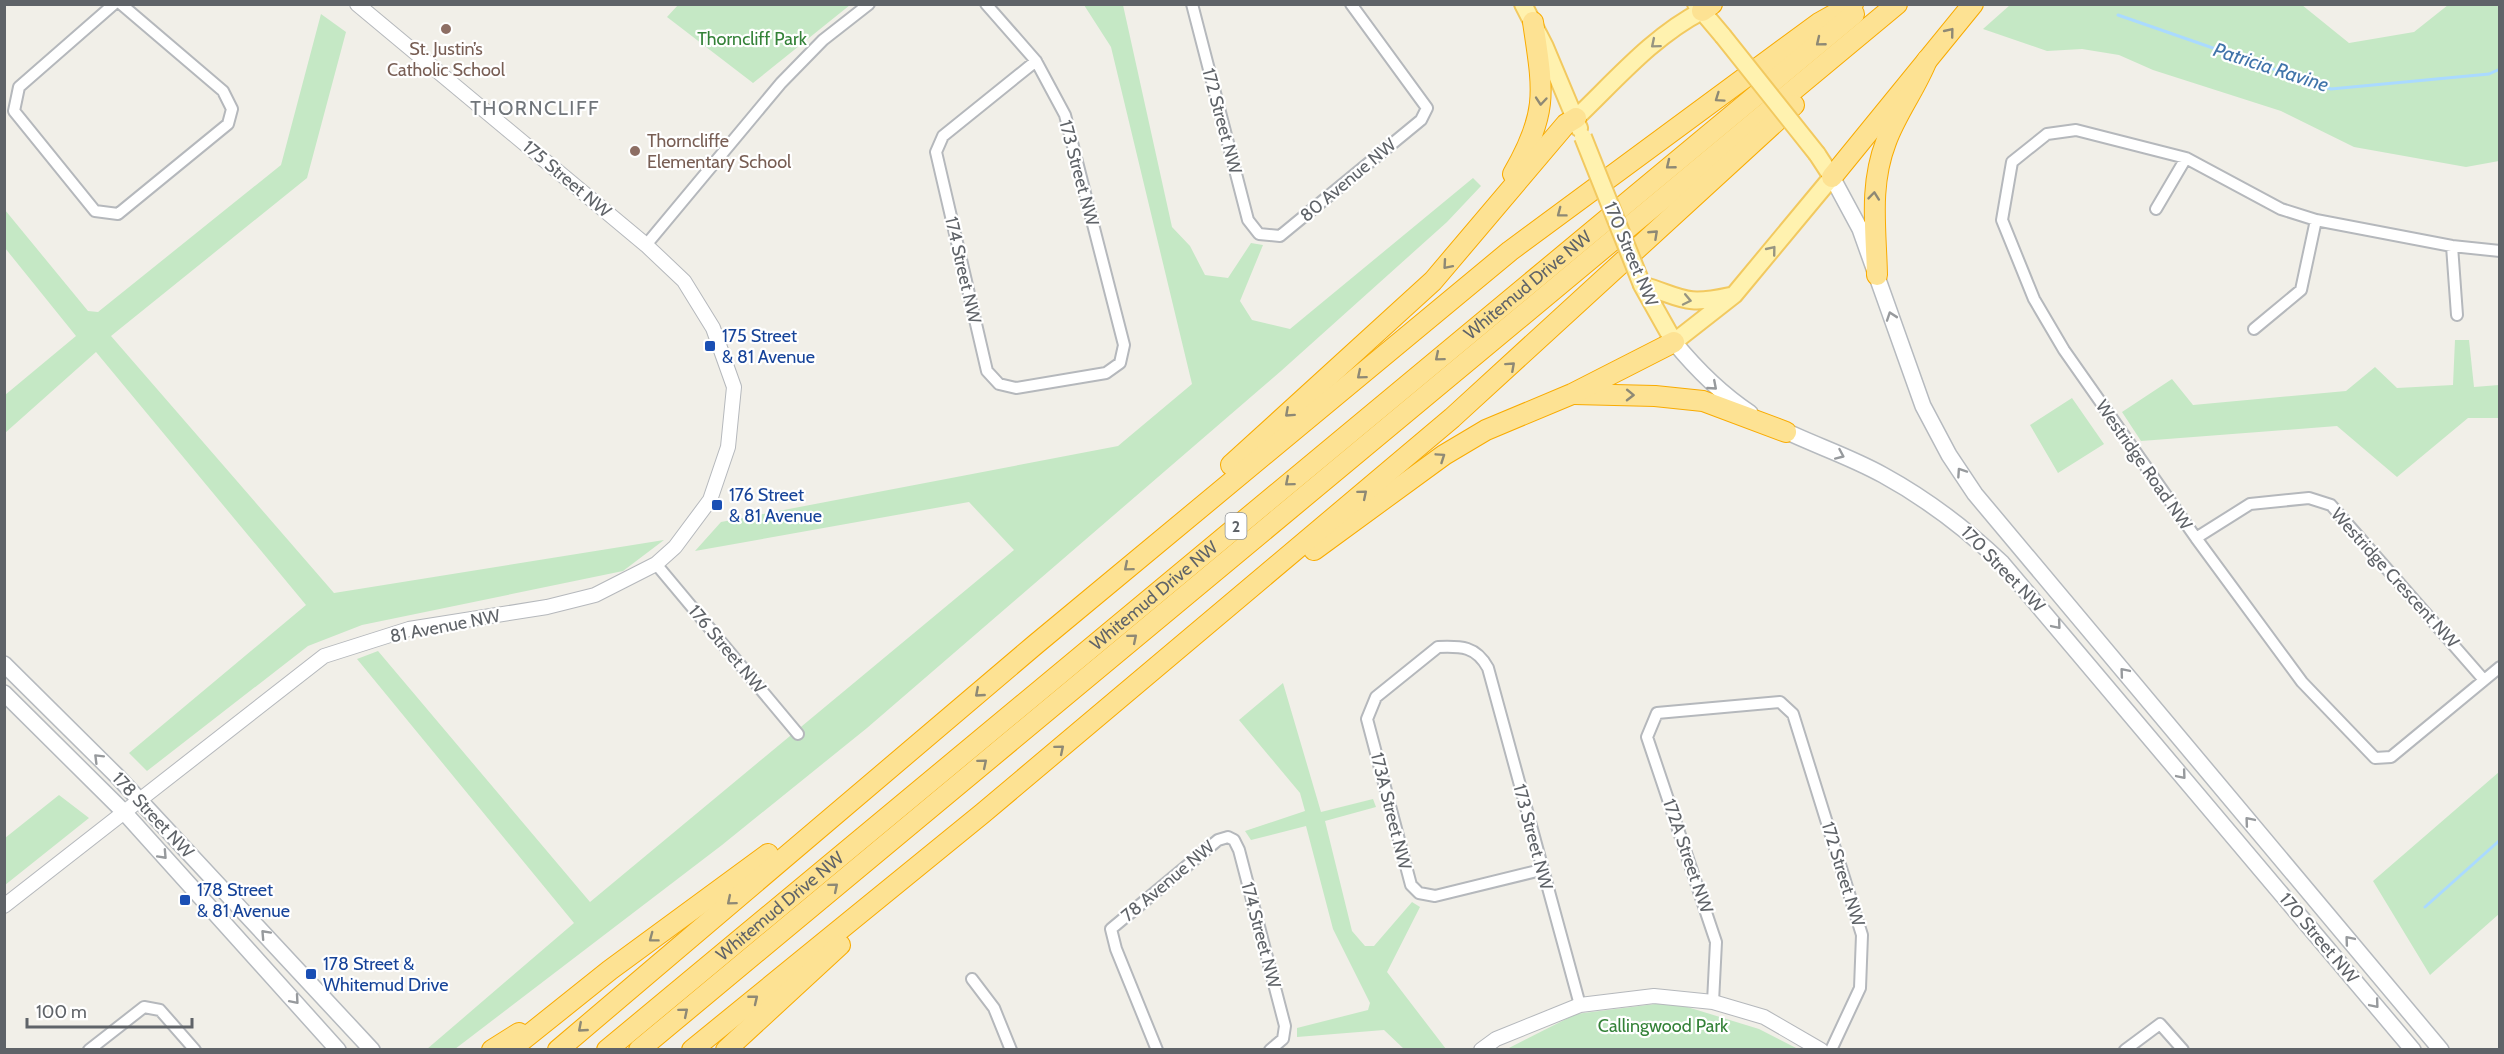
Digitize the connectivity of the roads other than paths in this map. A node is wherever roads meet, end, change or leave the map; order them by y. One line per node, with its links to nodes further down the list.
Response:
1 (114, 4): 2 (street)
2 (121, 4)
3 (357, 4): 25 (street, 175 Street NW)
4 (869, 4): 25 (street)
5 (986, 4): 17 (street, 173 Street NW)
6 (1191, 4): 24 (street, 172 Street NW)
7 (1351, 4): 24 (street, 80 Avenue NW)
8 (1523, 4): 14 (main road, 170 Street NW)
9 (1853, 4): 38 (highway, one-way to 38)
10 (1866, 4): 67 (highway, Whitemud Drive NW / 2, one-way to 67)
11 (1897, 4): 15 (highway, Whitemud Drive NW / 2)
12 (1973, 4): 16 (highway, one-way to 12)
13 (1704, 7): 18 (main road, one-way to 18); 20 (main road, 170 Street NW, bridge)
14 (1533, 22): 18 (main road, 170 Street NW); 22 (highway, one-way to 22)
15 (1874, 23): 41 (highway, one-way to 15); 68 (highway, Whitemud Drive NW / 2, one-way to 15)
16 (1927, 60): 20 (highway); 28 (highway, one-way to 16)
17 (1036, 61): 34 (street, 174 Street NW); 34 (street, 173 Street NW)
18 (1576, 118): 22 (highway); 29 (main road, 170 Street NW, bridge)
19 (2186, 158): 21 (street); 23 (street, Westridge Road NW); 39 (street, Westridge Road NW)
20 (1832, 177): 28 (main road, 170 Street NW); 30 (main road, one-way to 20)
21 (2156, 209)
22 (1484, 220): 38 (highway, one-way to 38)
23 (2316, 220): 26 (street, Westridge Road NW); 32 (street)
24 (1259, 234)
25 (646, 245): 35 (street, 175 Street NW)
26 (2452, 246): 27 (street, Westridge Road NW); 31 (street)
27 (2499, 251)
28 (1877, 275): 80 (main road, 170 Street NW, one-way to 28)
29 (1642, 285): 30 (main road, one-way to 30); 33 (main road, 170 Street NW)
30 (1734, 295): 33 (main road)
31 (2457, 315)
32 (2254, 329)
33 (1674, 342): 36 (highway); 37 (main road, 170 Street NW, one-way to 37)
34 (999, 384)
35 (734, 387): 40 (street, 81 Avenue NW)
36 (1572, 394): 37 (highway, one-way to 37); 41 (highway, one-way to 36)
37 (1786, 432): 79 (main road, 170 Street NW, one-way to 79)
38 (1173, 530): 47 (highway, one-way to 47)
39 (2196, 538): 44 (street, Westridge Crescent NW); 44 (street, Westridge Road NW)
40 (656, 564): 49 (street, 176 Street NW); 50 (street, 81 Avenue NW)
41 (1207, 627): 52 (highway, one-way to 41)
42 (4, 664): 50 (main road, 178 Street NW, one-way to 42)
43 (2499, 667): 44 (street, Westridge Road NW)
44 (2484, 680)
45 (4, 693): 51 (main road, 178 Street NW)
46 (1780, 702): 57 (street, 172A Street NW); 76 (street, 172 Street NW)
47 (953, 716): 59 (highway, one-way to 59); 66 (highway, one-way to 66)
48 (1367, 719): 54 (street, 173A Street NW); 54 (street, 173 Street NW)
49 (798, 734)
50 (139, 800): 51 (street, 81 Avenue NW); 63 (main road, 178 Street NW, one-way to 50)
51 (124, 812): 55 (street, 81 Avenue NW); 62 (main road, 178 Street NW, one-way to 62)
52 (983, 813): 69 (highway, one-way to 52); 70 (highway)
53 (1228, 837): 72 (street, 78 Avenue NW); 73 (street, 174 Street NW)
54 (1541, 870): 58 (street, 173 Street NW)
55 (4, 906)
56 (972, 979): 71 (street)
57 (1713, 1002): 58 (street); 75 (street)
58 (1580, 1005): 74 (street)
59 (560, 1009): 64 (highway); 65 (highway)
60 (89, 1050): 61 (street)
61 (195, 1050)
62 (338, 1050)
63 (372, 1050)
64 (492, 1050)
65 (510, 1050)
66 (558, 1050)
67 (607, 1050)
68 (639, 1050)
69 (692, 1050)
70 (726, 1050)
71 (1011, 1050)
72 (1157, 1050)
73 (1270, 1050)
74 (1481, 1050)
75 (1821, 1050)
76 (1831, 1050)
77 (2124, 1050): 78 (street)
78 (2183, 1050)
79 (2413, 1050)
80 (2441, 1050)

